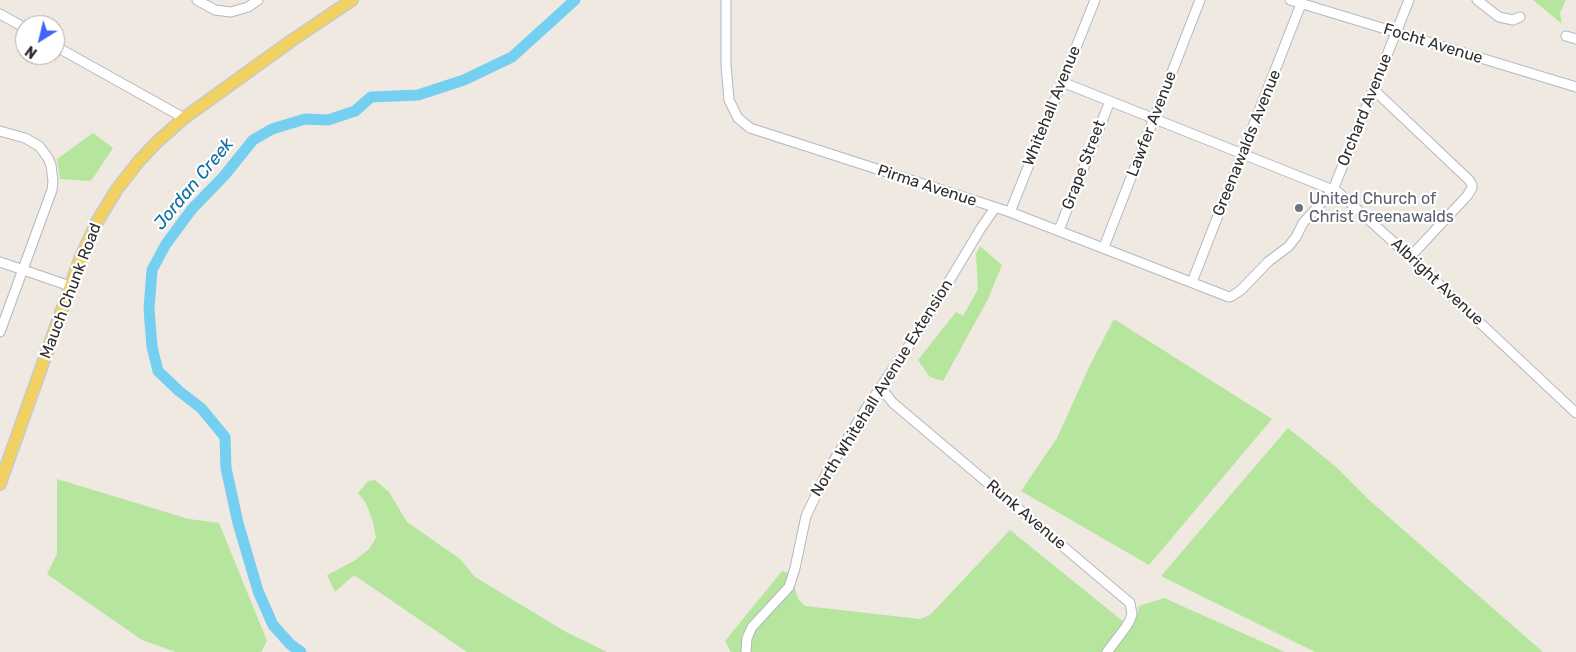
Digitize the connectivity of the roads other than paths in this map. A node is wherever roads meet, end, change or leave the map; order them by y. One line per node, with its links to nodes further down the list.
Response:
1 (197, 0): 2 (street)
2 (258, 0)
3 (726, 0): 27 (street, Pirma Avenue)
4 (1095, 0): 18 (street, Whitehall Avenue)
5 (1200, 0): 23 (street, Lawfer Avenue)
6 (1290, 0): 10 (street, Focht Avenue)
7 (1409, 0): 14 (street, Orchard Avenue)
8 (1477, 0): 12 (street)
9 (350, 1): 22 (main road, Mauch Chunk Road)
10 (1302, 4): 14 (street, Focht Avenue); 25 (street, Greenawalds Avenue)
11 (0, 14): 13 (street)
12 (1520, 18)
13 (15, 22)
14 (1396, 33): 19 (street, Focht Avenue); 20 (street, Orchard Avenue)
15 (1566, 36): 16 (street)
16 (1576, 39)
17 (65, 52): 22 (street)
18 (1062, 82): 21 (street, Albright Avenue); 28 (street, Whitehall Avenue)
19 (1576, 87)
20 (1373, 89): 26 (street, Orchard Avenue); 31 (street)
21 (1110, 100): 23 (street, Albright Avenue); 29 (street, Grape Street)
22 (184, 118): 35 (main road, Mauch Chunk Road)
23 (1154, 118): 25 (street, Albright Avenue); 30 (street, Lawfer Avenue)
24 (0, 131): 33 (street)
25 (1243, 154): 26 (street, Albright Avenue); 34 (street, Greenawalds Avenue)
26 (1334, 190): 31 (street, Albright Avenue); 36 (street, Orchard Avenue)
27 (994, 208): 28 (street, Pirma Avenue); 38 (street, North Whitehall Avenue Extension)
28 (1010, 212): 29 (street, Pirma Avenue)
29 (1059, 230): 30 (street, Pirma Avenue)
30 (1104, 247): 34 (street, Pirma Avenue)
31 (1410, 256): 39 (street, Albright Avenue)
32 (0, 262): 33 (street)
33 (22, 270): 35 (street); 37 (street)
34 (1192, 282): 36 (street, Pirma Avenue)
35 (70, 286): 40 (main road, Mauch Chunk Road)
36 (1229, 297)
37 (0, 332)
38 (881, 388): 41 (street, North Whitehall Avenue Extension); 42 (street, Runk Avenue)
39 (1576, 413)
40 (0, 484)
41 (746, 652)
42 (1107, 652)

